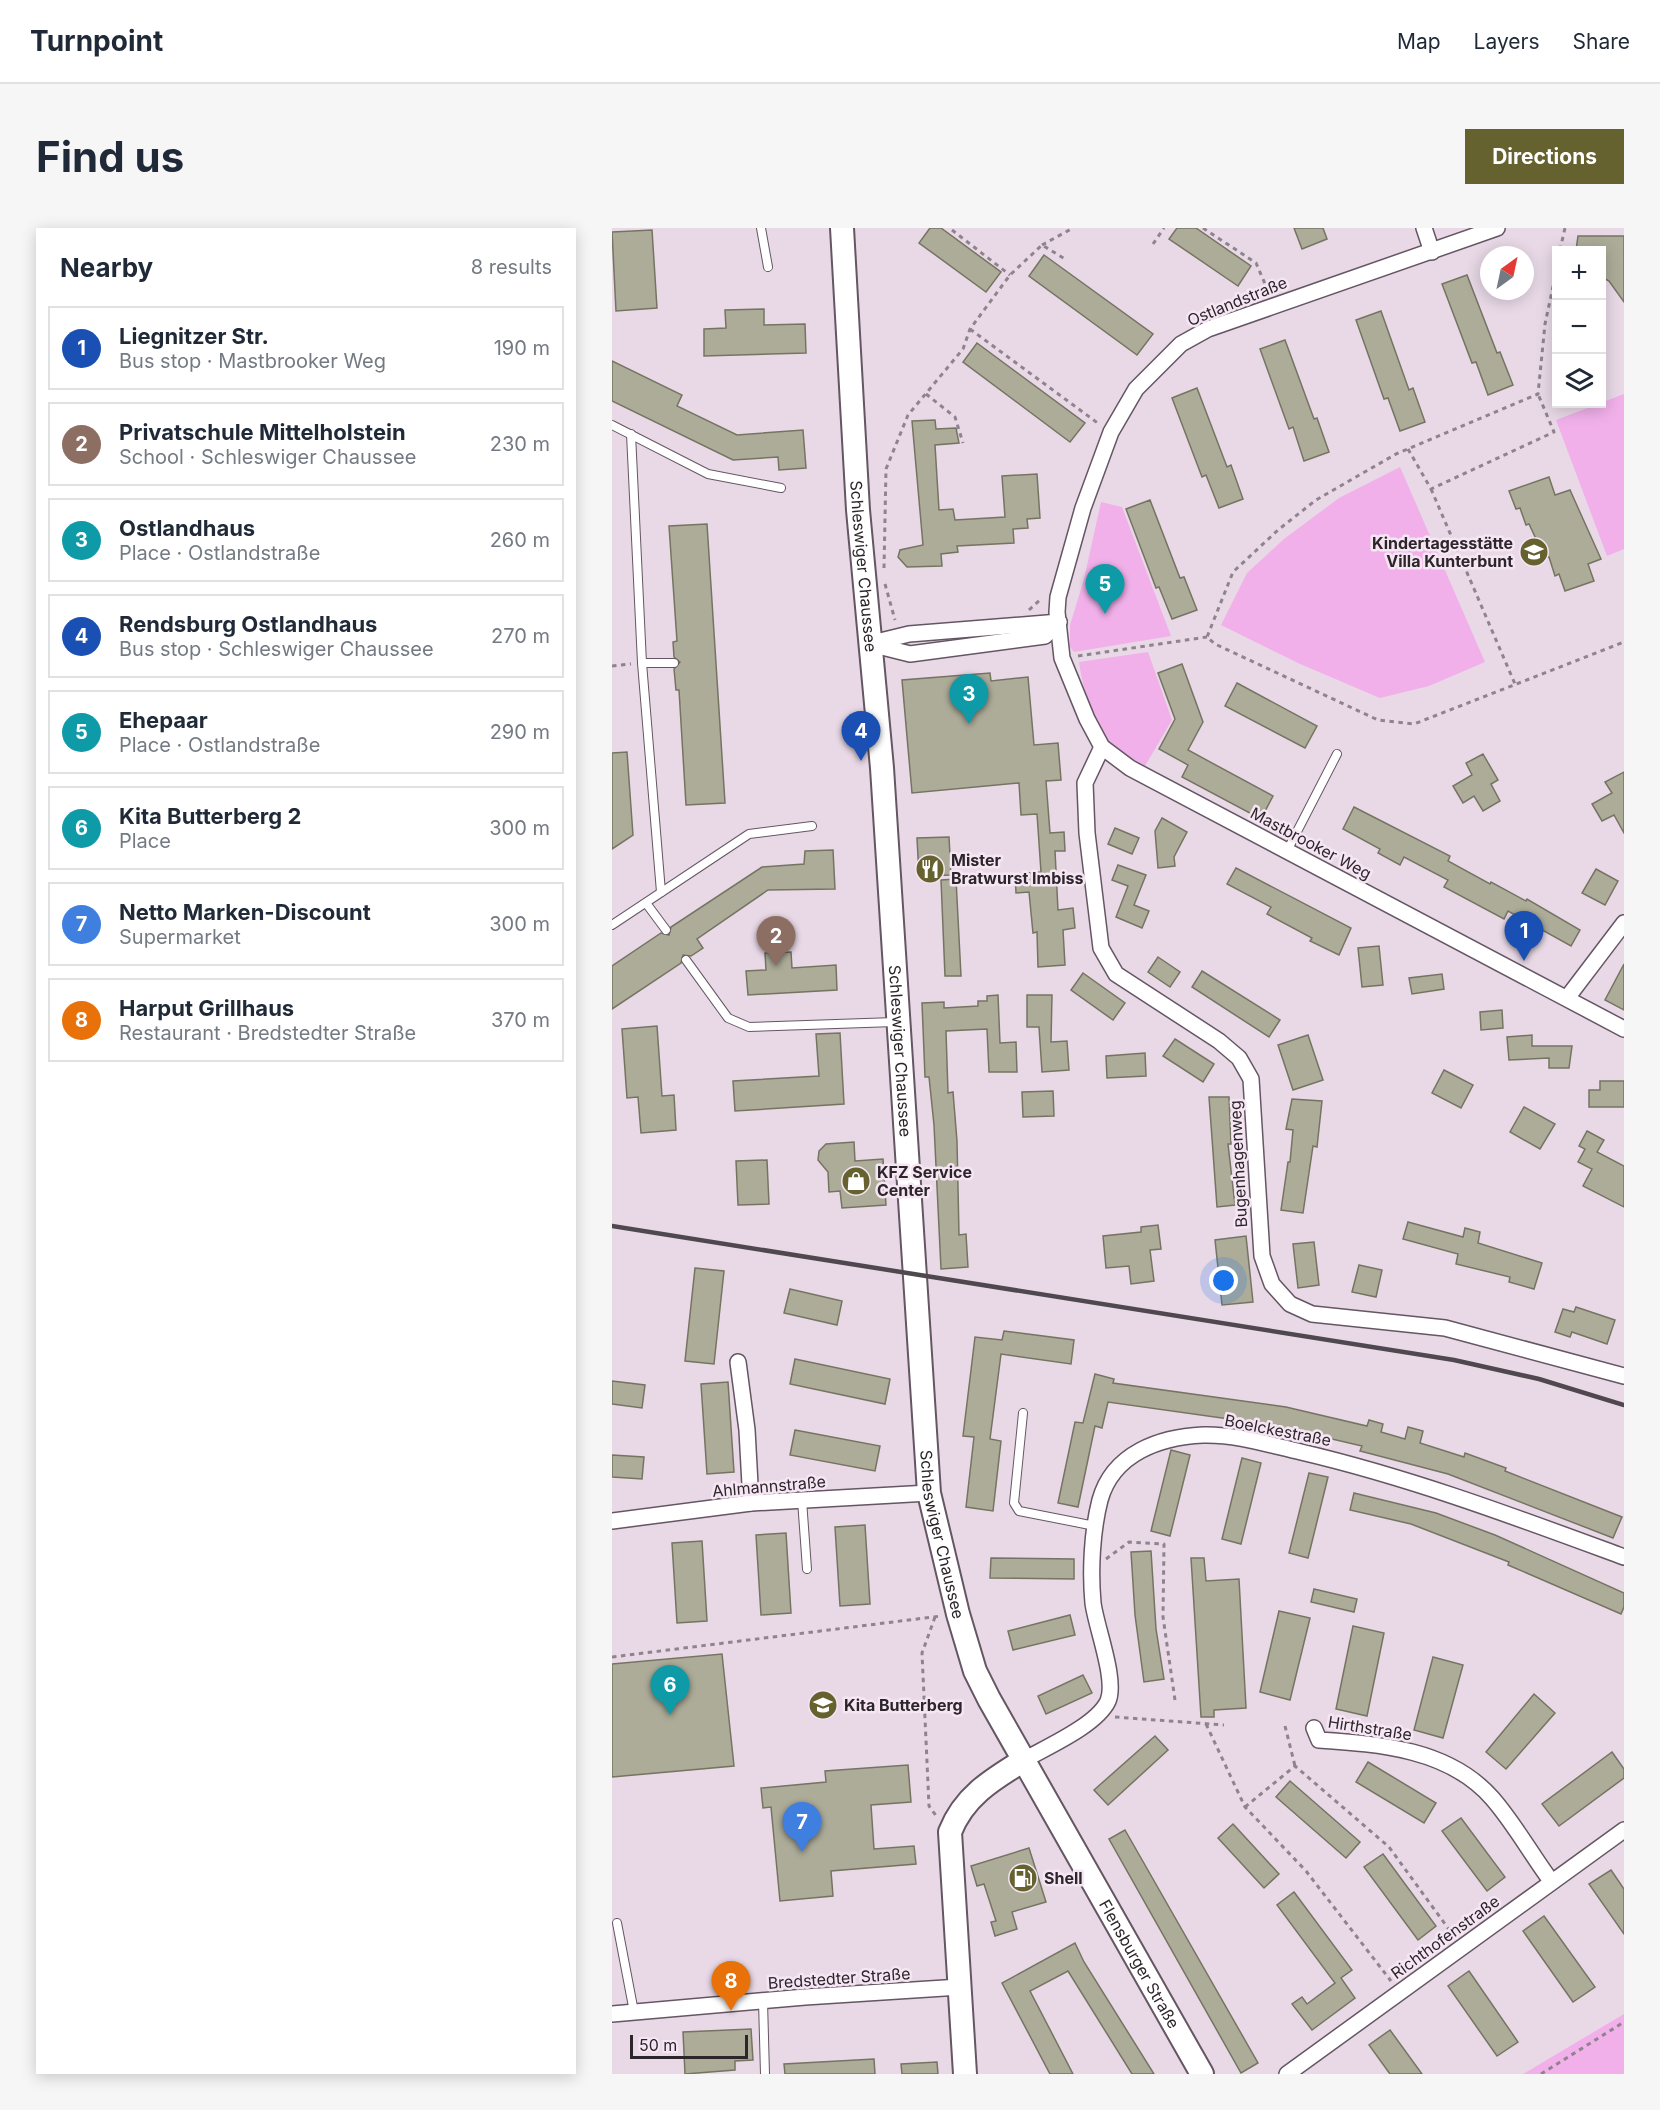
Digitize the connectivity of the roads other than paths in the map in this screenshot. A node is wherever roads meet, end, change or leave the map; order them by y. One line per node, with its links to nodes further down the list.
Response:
1 (761, 228): 6 (lane)
2 (842, 228): 11 (main road, Schleswiger Chaussee)
3 (1424, 228): 5 (street)
4 (1497, 228): 5 (street, Ostlandstraße)
5 (1432, 252): 10 (street, Ostlandstraße)
6 (768, 267)
7 (612, 425): 8 (lane)
8 (631, 434): 9 (lane); 12 (lane)
9 (781, 488)
10 (1059, 622): 11 (street); 14 (street, Mastbrooker Weg)
11 (870, 644): 25 (main road, Schleswiger Chaussee)
12 (642, 663): 13 (lane); 18 (lane)
13 (674, 663)
14 (1102, 747): 17 (street, Mastbrooker Weg); 28 (street, Bugenhagenweg)
15 (1337, 754): 17 (lane)
16 (812, 826): 18 (lane)
17 (1287, 850): 24 (street, Mastbrooker Weg)
18 (660, 892): 19 (lane)
19 (646, 903): 21 (lane); 22 (lane)
20 (1624, 922): 24 (street)
21 (612, 925)
22 (666, 930)
23 (686, 960): 25 (lane)
24 (1566, 999): 26 (street, Mastbrooker Weg)
25 (897, 1022): 30 (main road, Schleswiger Chaussee)
26 (1624, 1029)
27 (738, 1362): 32 (street)
28 (1624, 1376)
29 (1023, 1413): 34 (lane)
30 (930, 1493): 31 (street, Ahlmannstraße); 38 (main road, Schleswiger Chaussee)
31 (802, 1500): 32 (street, Ahlmannstraße); 36 (lane)
32 (751, 1503): 33 (street, Ahlmannstraße)
33 (612, 1521)
34 (1096, 1526): 35 (street, Boelckestraße); 38 (street, Boelckestraße)
35 (1624, 1557)
36 (807, 1569)
37 (1314, 1728): 40 (street, Hirthstraße)
38 (1024, 1760): 42 (main road); 48 (main road, Flensburger Straße)
39 (1624, 1830): 40 (street, Richthofenstraße)
40 (1551, 1881): 49 (street, Richthofenstraße)
41 (617, 1923): 44 (lane)
42 (960, 1987): 43 (street, Bredstedter Straße); 47 (main road)
43 (762, 2001): 44 (street, Bredstedter Straße); 46 (lane)
44 (634, 2012): 45 (street, Bredstedter Straße)
45 (612, 2014)
46 (765, 2074)
47 (965, 2074)
48 (1202, 2074)
49 (1287, 2074)

